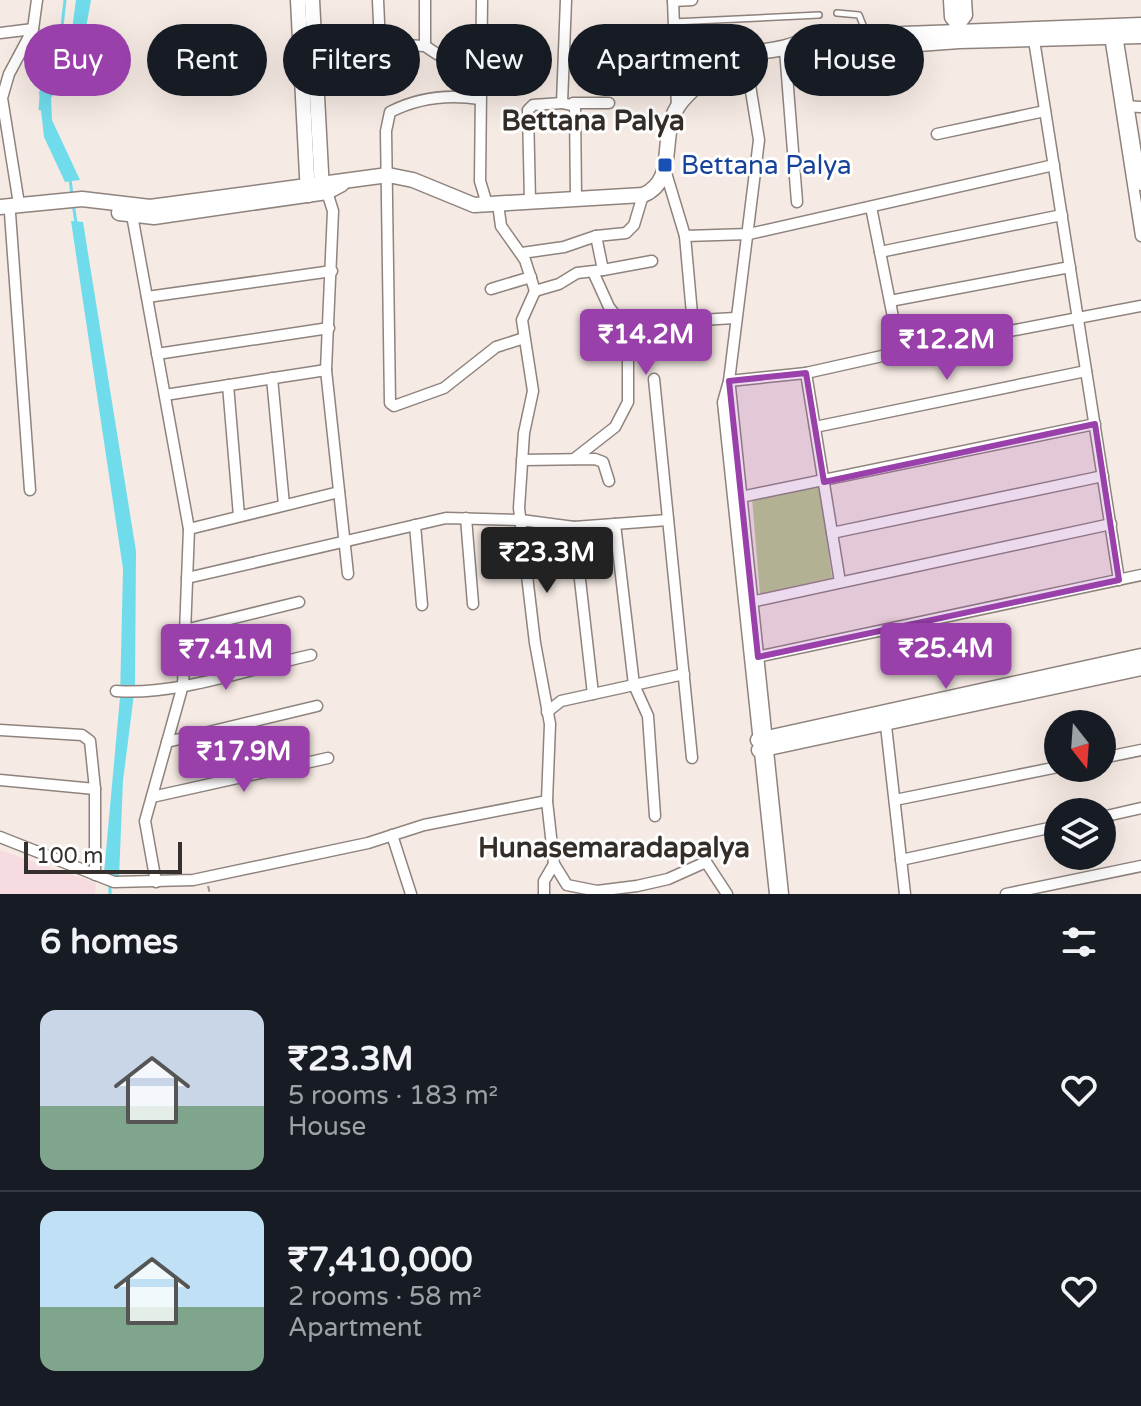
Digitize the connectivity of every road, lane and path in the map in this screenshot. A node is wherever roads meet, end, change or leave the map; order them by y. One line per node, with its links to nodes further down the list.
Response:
1 (37, 0): 15 (street)
2 (298, 0): 16 (street)
3 (312, 0): 17 (street)
4 (378, 0): 18 (street)
5 (425, 0): 32 (street)
6 (482, 0): 19 (street)
7 (566, 0): 41 (street)
8 (692, 0): 11 (street)
9 (951, 0): 23 (street)
10 (964, 0): 23 (street)
11 (673, 1): 14 (street)
12 (837, 13): 20 (lane)
13 (819, 15): 14 (lane)
14 (673, 22): 44 (street)
15 (34, 24)
16 (303, 24)
17 (309, 24)
18 (379, 24)
19 (482, 24)
20 (862, 24)
21 (1141, 25): 23 (street)
22 (24, 30): 24 (street)
23 (958, 32): 25 (street); 26 (street); 29 (street)
24 (0, 33)
25 (924, 33)
26 (924, 36)
27 (1114, 36): 28 (street); 29 (street); 43 (street)
28 (1141, 36)
29 (1034, 40): 46 (street)
30 (24, 44): 34 (street)
31 (420, 46): 32 (street)
32 (425, 46): 33 (street)
33 (436, 53)
34 (5, 75): 47 (street)
35 (311, 96): 53 (street)
36 (480, 96): 40 (street)
37 (689, 96): 44 (street)
38 (752, 96): 65 (street)
39 (789, 96): 57 (street)
40 (480, 99): 51 (street); 59 (street)
41 (568, 103): 42 (street); 55 (street); 56 (street)
42 (609, 103)
43 (1125, 106): 45 (street); 52 (street); 68 (street)
44 (677, 107): 50 (street)
45 (1141, 107)
46 (1045, 111): 48 (street); 49 (street)
47 (2, 124): 61 (street)
48 (937, 134)
49 (1054, 165): 60 (street); 64 (street)
50 (666, 173): 54 (street); 67 (street)
51 (388, 175): 53 (street); 59 (street); 84 (street)
52 (1141, 185)
53 (317, 190): 62 (street); 73 (street)
54 (643, 195): 55 (street); 66 (street)
55 (576, 199): 56 (street)
56 (530, 202): 59 (street)
57 (797, 202)
58 (82, 204): 61 (street); 62 (street); 63 (street)
59 (492, 204): 70 (street)
60 (871, 207): 65 (street); 69 (street)
61 (7, 210): 102 (street)
62 (150, 212): 63 (street)
63 (132, 215): 78 (street)
64 (1062, 215): 69 (street); 72 (street)
65 (749, 234): 67 (street); 81 (street)
66 (596, 236): 70 (street); 74 (street)
67 (685, 236): 81 (street)
68 (1141, 236)
69 (880, 252): 79 (street)
70 (522, 253): 75 (street)
71 (652, 261): 74 (street)
72 (1070, 267): 79 (street); 82 (street)
73 (332, 271): 78 (street); 83 (street)
74 (598, 272): 77 (street); 97 (street)
75 (531, 277): 76 (street); 77 (street)
76 (491, 289)
77 (535, 291): 84 (street)
78 (147, 297): 86 (street)
79 (890, 301): 85 (street)
80 (1141, 306): 82 (street)
81 (735, 318): 92 (street)
82 (1078, 318): 85 (street); 88 (street)
83 (329, 328): 86 (street); 87 (street)
84 (524, 338): 98 (street)
85 (900, 352): 89 (street)
86 (157, 354): 94 (street)
87 (326, 370): 90 (street); 103 (street)
88 (1086, 371): 95 (street); 96 (street)
89 (806, 373): 92 (street); 96 (street)
90 (272, 378): 93 (street); 105 (street)
91 (654, 379): 109 (street)
92 (729, 381): 104 (street); 104 (street)
93 (228, 385): 94 (street); 106 (street)
94 (165, 395): 114 (street)
95 (1095, 424): 99 (street); 101 (street)
96 (815, 427): 101 (street)
97 (574, 459): 98 (street); 100 (street)
98 (522, 460): 108 (street)
99 (1103, 476): 111 (street); 115 (street)
100 (609, 481)
101 (824, 482): 104 (street); 115 (street)
102 (30, 490)
103 (339, 492): 105 (street); 116 (street)
104 (737, 498): 123 (street)
105 (284, 505): 106 (street)
106 (239, 516): 114 (street)
107 (466, 518): 108 (street); 112 (street); 124 (street)
108 (521, 520): 113 (street); 137 (street)
109 (668, 520): 110 (street); 131 (street)
110 (615, 524): 113 (street); 133 (street)
111 (1111, 524): 120 (street); 121 (street)
112 (415, 525): 116 (street); 125 (street)
113 (574, 527): 135 (street)
114 (189, 529): 119 (street)
115 (832, 533): 121 (street)
116 (345, 542): 117 (street); 119 (street)
117 (348, 574)
118 (1141, 575): 120 (street)
119 (187, 578): 126 (street)
120 (1119, 580): 129 (street)
121 (840, 582): 123 (street)
122 (299, 602): 126 (street)
123 (748, 602): 129 (street)
124 (473, 604)
125 (422, 605)
126 (185, 630): 132 (street)
127 (311, 655): 132 (street)
128 (1141, 656): 138 (street)
129 (754, 658): 141 (street)
130 (1141, 668): 138 (street)
131 (684, 674): 133 (street); 145 (street)
132 (183, 685): 134 (street); 140 (street)
133 (634, 685): 135 (street); 154 (street)
134 (116, 691)
135 (593, 694): 137 (street)
136 (317, 706): 140 (street)
137 (547, 712): 151 (street)
138 (885, 717): 141 (street); 150 (street)
139 (0, 730): 148 (street)
140 (167, 742): 149 (street)
141 (763, 744): 166 (street); 167 (street)
142 (1141, 750): 143 (street)
143 (1116, 755)
144 (328, 758): 149 (street)
145 (692, 758)
146 (1044, 770): 150 (street)
147 (0, 780): 148 (street)
148 (95, 789): 161 (street)
149 (152, 797): 162 (street)
150 (895, 800): 158 (street)
151 (547, 801): 156 (street); 159 (street)
152 (1141, 808): 153 (street)
153 (1116, 814)
154 (655, 816)
155 (1044, 829): 158 (street)
156 (392, 835): 162 (street); 163 (street)
157 (0, 837): 161 (street)
158 (901, 860): 168 (street)
159 (554, 864): 164 (street); 165 (street)
160 (1141, 866): 169 (street)
161 (104, 879): 162 (street)
162 (156, 882)
163 (411, 894)
164 (544, 894)
165 (727, 894)
166 (775, 894)
167 (783, 894)
168 (905, 894)
169 (1006, 894)

